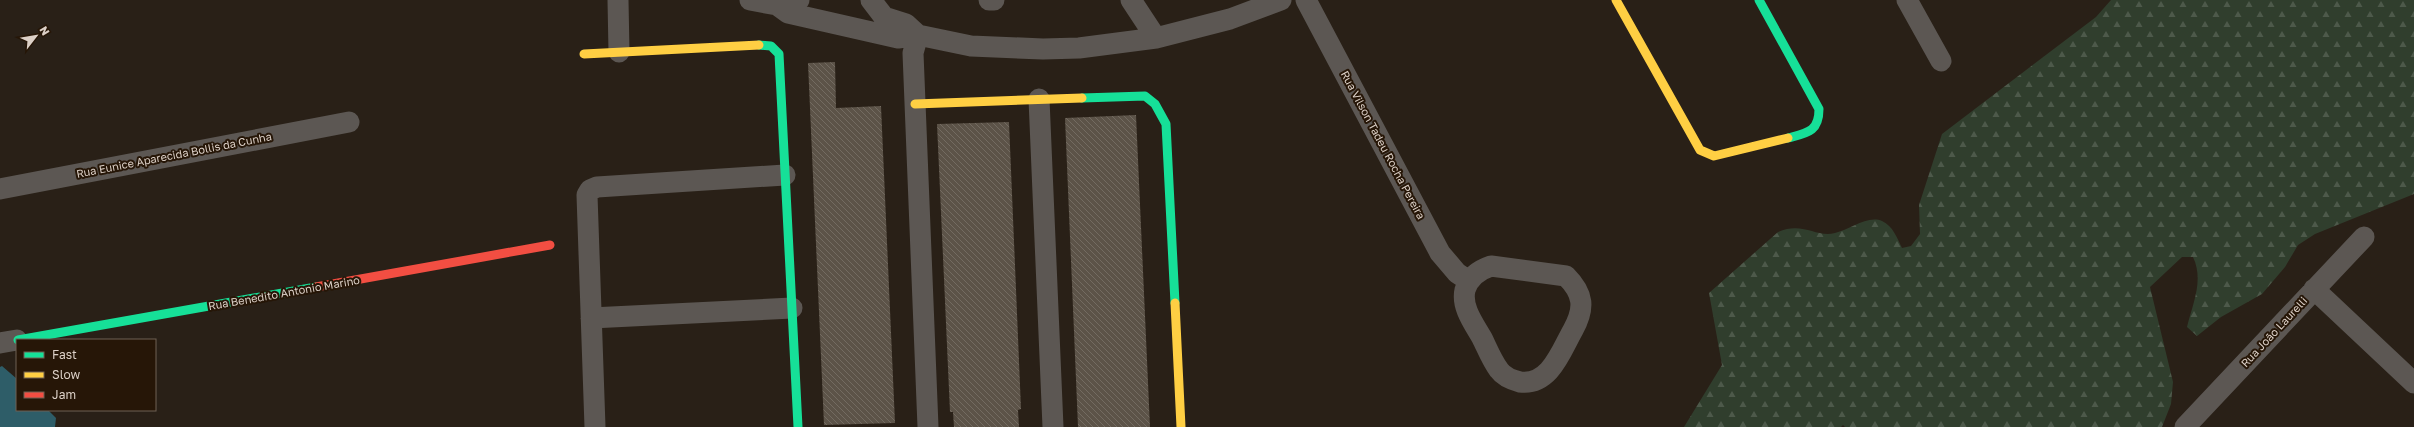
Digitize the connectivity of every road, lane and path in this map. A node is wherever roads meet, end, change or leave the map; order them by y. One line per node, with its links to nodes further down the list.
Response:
1 (618, 0): 16 (street)
2 (750, 0): 13 (street)
3 (799, 0): 13 (street)
4 (871, 0): 14 (street)
5 (989, 0): 6 (street)
6 (994, 0)
7 (1131, 0): 15 (street)
8 (1281, 0): 15 (street)
9 (1306, 0): 26 (street, Rua Vilson Tadeu Rocha Pereira)
10 (1616, 0): 11 (street)
11 (1759, 0)
12 (1907, 0): 18 (street)
13 (777, 5): 14 (street)
14 (918, 35): 15 (street); 20 (street)
15 (1156, 38)
16 (619, 52): 17 (street); 22 (street)
17 (584, 54)
18 (1942, 61)
19 (1039, 99): 20 (street); 37 (street); 38 (street)
20 (915, 104): 36 (street)
21 (349, 122): 23 (street, Rua Eunice Aparecida Bollis da Cunha)
22 (785, 175): 28 (street); 29 (street)
23 (0, 189)
24 (2364, 237): 27 (street, Rua João Laurelli)
25 (550, 245): 30 (street, Rua Benedito Antonio Marino)
26 (1469, 281): 26 (street)
27 (2314, 289): 33 (street); 39 (street, Rua João Laurelli)
28 (792, 308): 29 (street); 35 (street)
29 (591, 318): 34 (street)
30 (23, 339)
31 (16, 340): 32 (street, Rua Benedito Antonio Marino)
32 (0, 343)
33 (2414, 383)
34 (596, 427)
35 (798, 427)
36 (928, 427)
37 (1053, 427)
38 (1181, 427)
39 (2185, 427)

